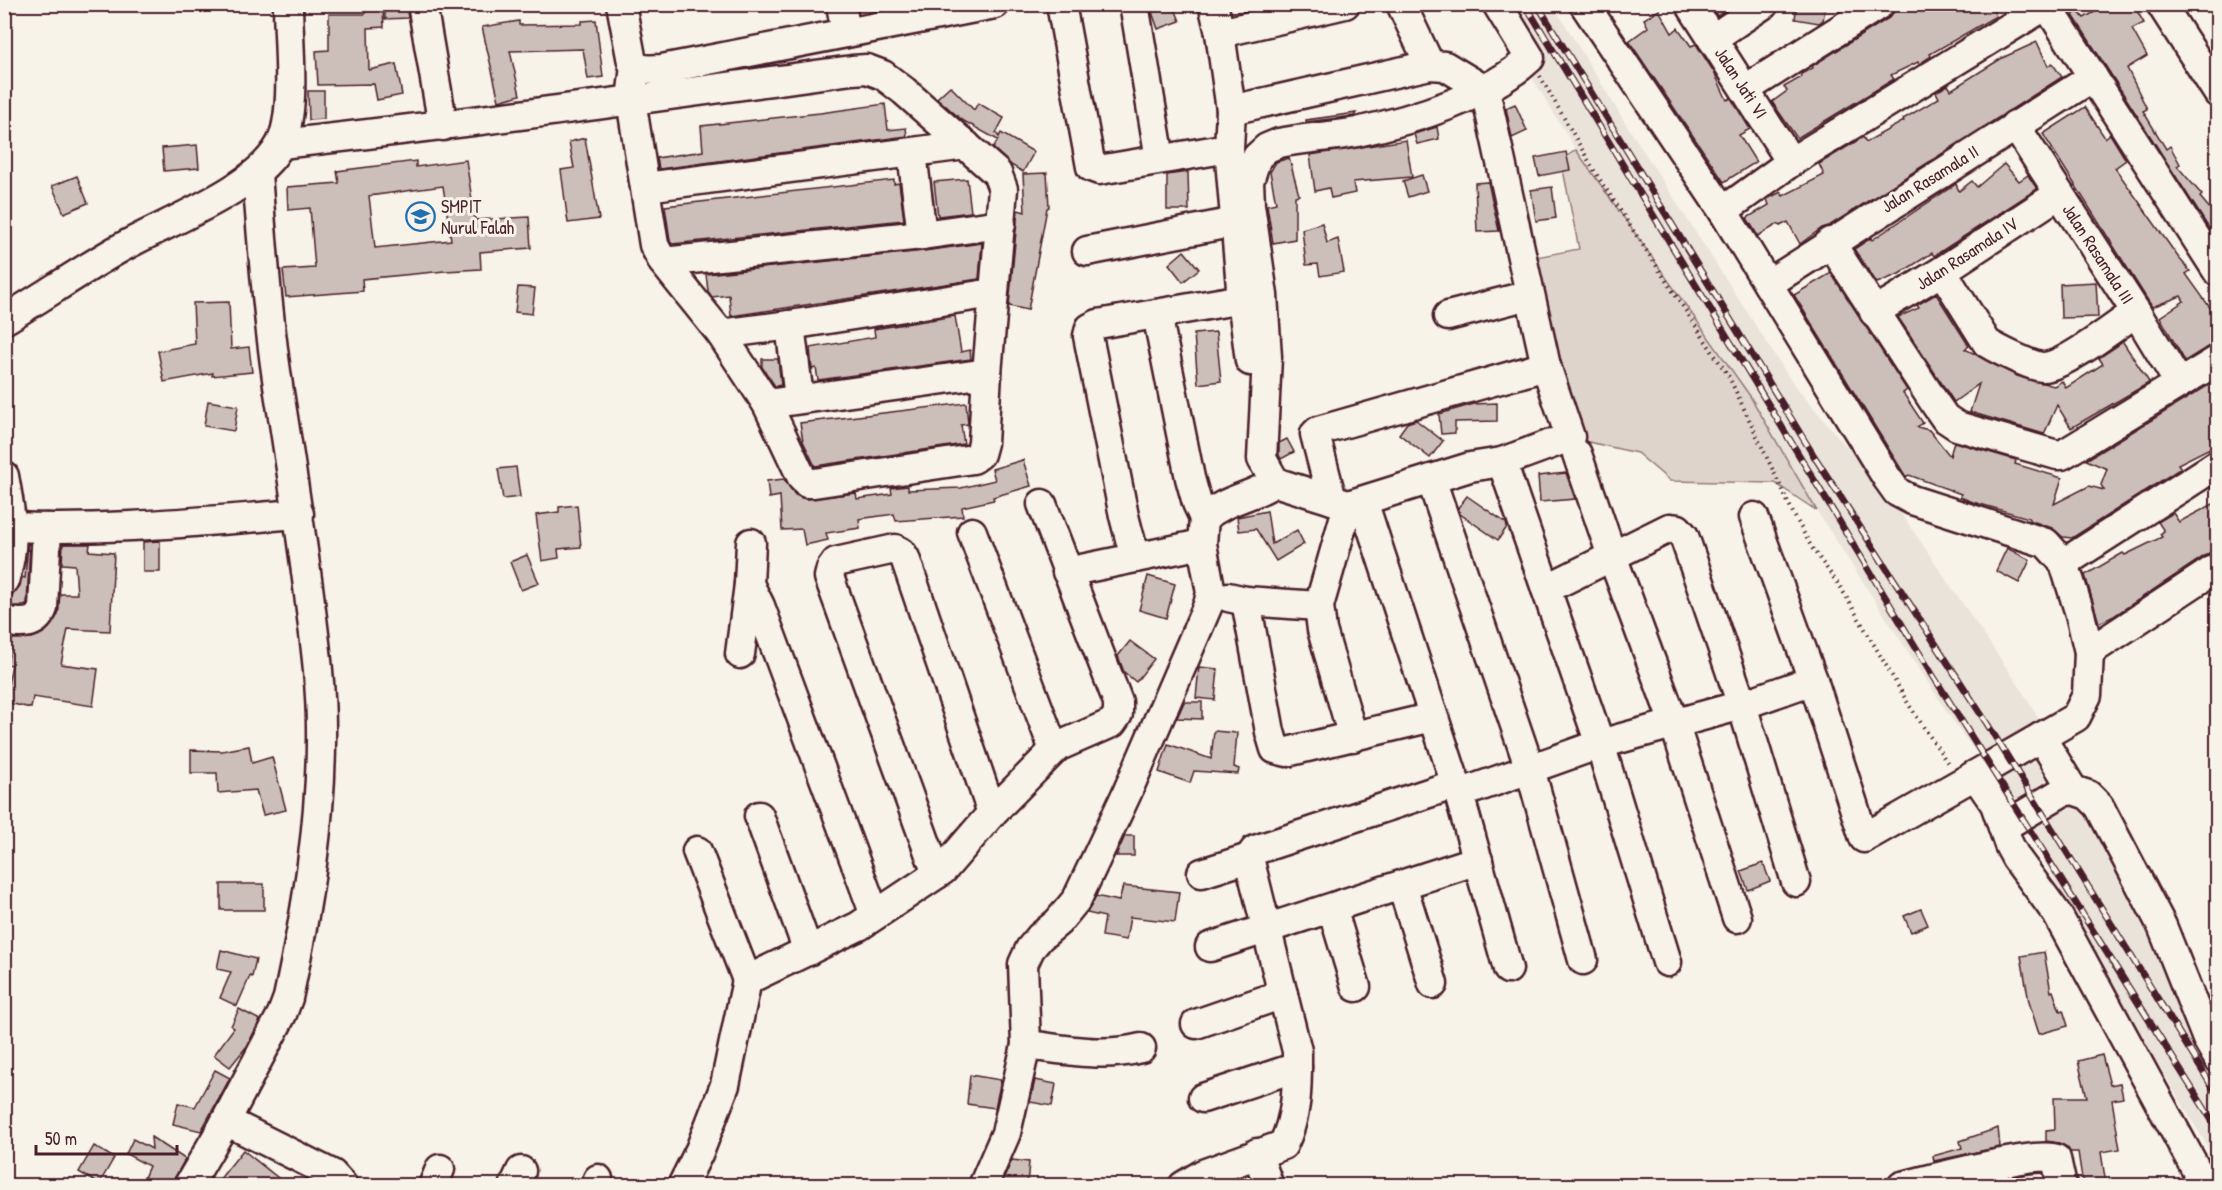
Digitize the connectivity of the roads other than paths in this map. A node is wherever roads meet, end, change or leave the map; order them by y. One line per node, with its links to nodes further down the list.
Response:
1 (288, 4): 31 (street)
2 (422, 4): 30 (street)
3 (621, 4): 22 (street)
4 (841, 4): 18 (street)
5 (995, 4): 18 (street)
6 (1061, 4): 35 (street)
7 (1134, 4): 35 (street)
8 (1213, 4): 19 (street)
9 (1345, 4): 19 (street)
10 (1401, 4): 21 (street)
11 (1497, 4): 25 (street)
12 (1690, 4): 20 (street, Jalan Jati VI)
13 (1764, 4): 20 (street)
14 (2161, 4): 26 (street)
15 (2047, 5): 23 (street); 36 (street)
16 (1596, 9): 40 (street)
17 (1863, 9): 24 (street)
18 (846, 33): 22 (street)
19 (1220, 33): 28 (street)
20 (1712, 39): 24 (street, Jalan Jati VI)
21 (1430, 65): 25 (street); 28 (street)
22 (634, 66): 27 (street)
23 (2093, 77): 29 (street, Jalan Rasamala II); 48 (street)
24 (1746, 89): 36 (street, Jalan Jati VI)
25 (1485, 90): 51 (street); 69 (street)
26 (2217, 93)
27 (631, 100): 30 (street); 32 (street); 38 (street)
28 (1231, 110): 33 (street)
29 (2015, 125): 39 (street, Jalan Rasamala III); 44 (street, Jalan Rasamala II)
30 (443, 126): 31 (street)
31 (281, 144): 37 (street)
32 (966, 145): 34 (street); 42 (street)
33 (1229, 148): 35 (street); 41 (street)
34 (912, 153): 38 (street); 43 (street)
35 (1160, 159)
36 (1791, 162): 40 (street)
37 (257, 173): 57 (street); 74 (street)
38 (646, 187): 46 (street)
39 (2059, 194): 47 (street, Jalan Rasamala IV); 54 (street, Jalan Rasamala III)
40 (1723, 211): 49 (street)
41 (1235, 222): 45 (street); 52 (street)
42 (1001, 224): 43 (street); 50 (street)
43 (922, 235): 46 (street)
44 (1830, 242): 49 (street, Jalan Rasamala II); 53 (street)
45 (1087, 251)
46 (663, 262): 59 (street)
47 (1942, 271): 53 (street, Jalan Rasamala IV); 54 (street)
48 (2217, 272)
49 (1768, 284): 83 (street)
50 (993, 293): 58 (street); 62 (street)
51 (1529, 295): 56 (street); 61 (street)
52 (1242, 299): 55 (street); 69 (street)
53 (1874, 312): 63 (street)
54 (2136, 312): 63 (street, Jalan Rasamala III)
55 (1157, 314): 78 (street); 82 (street)
56 (1448, 316)
57 (4, 320)
58 (790, 326): 59 (street); 64 (street)
59 (721, 334): 65 (street)
60 (2217, 360): 63 (street)
61 (1546, 366): 67 (street); 72 (street)
62 (987, 373): 64 (street); 65 (street)
63 (2179, 384)
64 (799, 398): 65 (street)
65 (767, 404)
66 (1577, 454): 81 (street)
67 (1502, 462): 71 (street); 88 (street)
68 (2217, 464): 83 (street)
69 (1269, 470): 72 (street); 78 (street)
70 (4, 476): 76 (street)
71 (1431, 479): 72 (street); 103 (street)
72 (1347, 502): 91 (street); 97 (street)
73 (1042, 504): 85 (street)
74 (299, 514): 77 (street); 134 (street)
75 (1754, 517): 95 (street)
76 (13, 527): 77 (street); 86 (street)
77 (46, 528): 92 (street)
78 (1203, 531): 82 (street); 89 (street)
79 (972, 532): 101 (street)
80 (751, 543): 87 (street)
81 (1612, 556): 88 (street); 96 (street); 98 (street)
82 (1135, 558): 85 (street)
83 (2064, 563): 93 (street)
84 (2217, 567): 93 (street)
85 (1066, 572): 101 (street)
86 (4, 581)
87 (749, 584): 94 (street); 116 (street)
88 (1546, 589): 100 (street)
89 (1211, 593): 90 (street); 129 (street)
90 (1246, 601): 91 (street); 99 (street)
91 (1319, 606): 99 (street)
92 (4, 622)
93 (2089, 652): 102 (street)
94 (740, 654)
95 (1813, 680): 96 (street); 105 (street)
96 (1742, 705): 98 (street); 113 (street)
97 (1433, 717): 99 (street); 104 (street)
98 (1674, 723): 100 (street); 117 (street)
99 (1353, 737)
100 (1600, 744): 103 (street); 122 (street)
101 (1054, 750): 106 (street)
102 (2056, 762): 105 (street); 105 (street); 131 (street)
103 (1530, 769): 104 (street); 121 (street)
104 (1457, 789): 109 (street); 110 (street)
105 (1983, 794): 145 (street)
106 (992, 813): 112 (street); 112 (street)
107 (759, 816): 120 (street)
108 (697, 851): 124 (street)
109 (1249, 858): 111 (street); 118 (street)
110 (1478, 860): 114 (street); 123 (street)
111 (1202, 873)
112 (937, 874): 116 (street)
113 (1796, 882)
114 (1402, 885): 115 (street); 125 (street)
115 (1332, 908): 118 (street); 126 (street)
116 (875, 915): 120 (street)
117 (1737, 918)
118 (1267, 930): 119 (street); 127 (street)
119 (1210, 947)
120 (808, 951): 124 (street)
121 (1583, 960)
122 (1667, 962)
123 (1508, 969)
124 (747, 980): 140 (street)
125 (1433, 984)
126 (1356, 987)
127 (1283, 994): 128 (street); 132 (street)
128 (1196, 1024)
129 (1026, 1045): 130 (street); 141 (street)
130 (1141, 1048)
131 (2217, 1058)
132 (1297, 1067): 133 (street); 135 (street)
133 (1203, 1098)
134 (226, 1121): 138 (street); 139 (street)
135 (1257, 1153): 137 (street); 142 (street)
136 (1992, 1176): 143 (street); 144 (street)
137 (1187, 1184)
138 (188, 1185)
139 (343, 1185)
140 (682, 1185)
141 (983, 1185)
142 (1269, 1185)
143 (1902, 1185)
144 (2062, 1185)
145 (2205, 1185)

